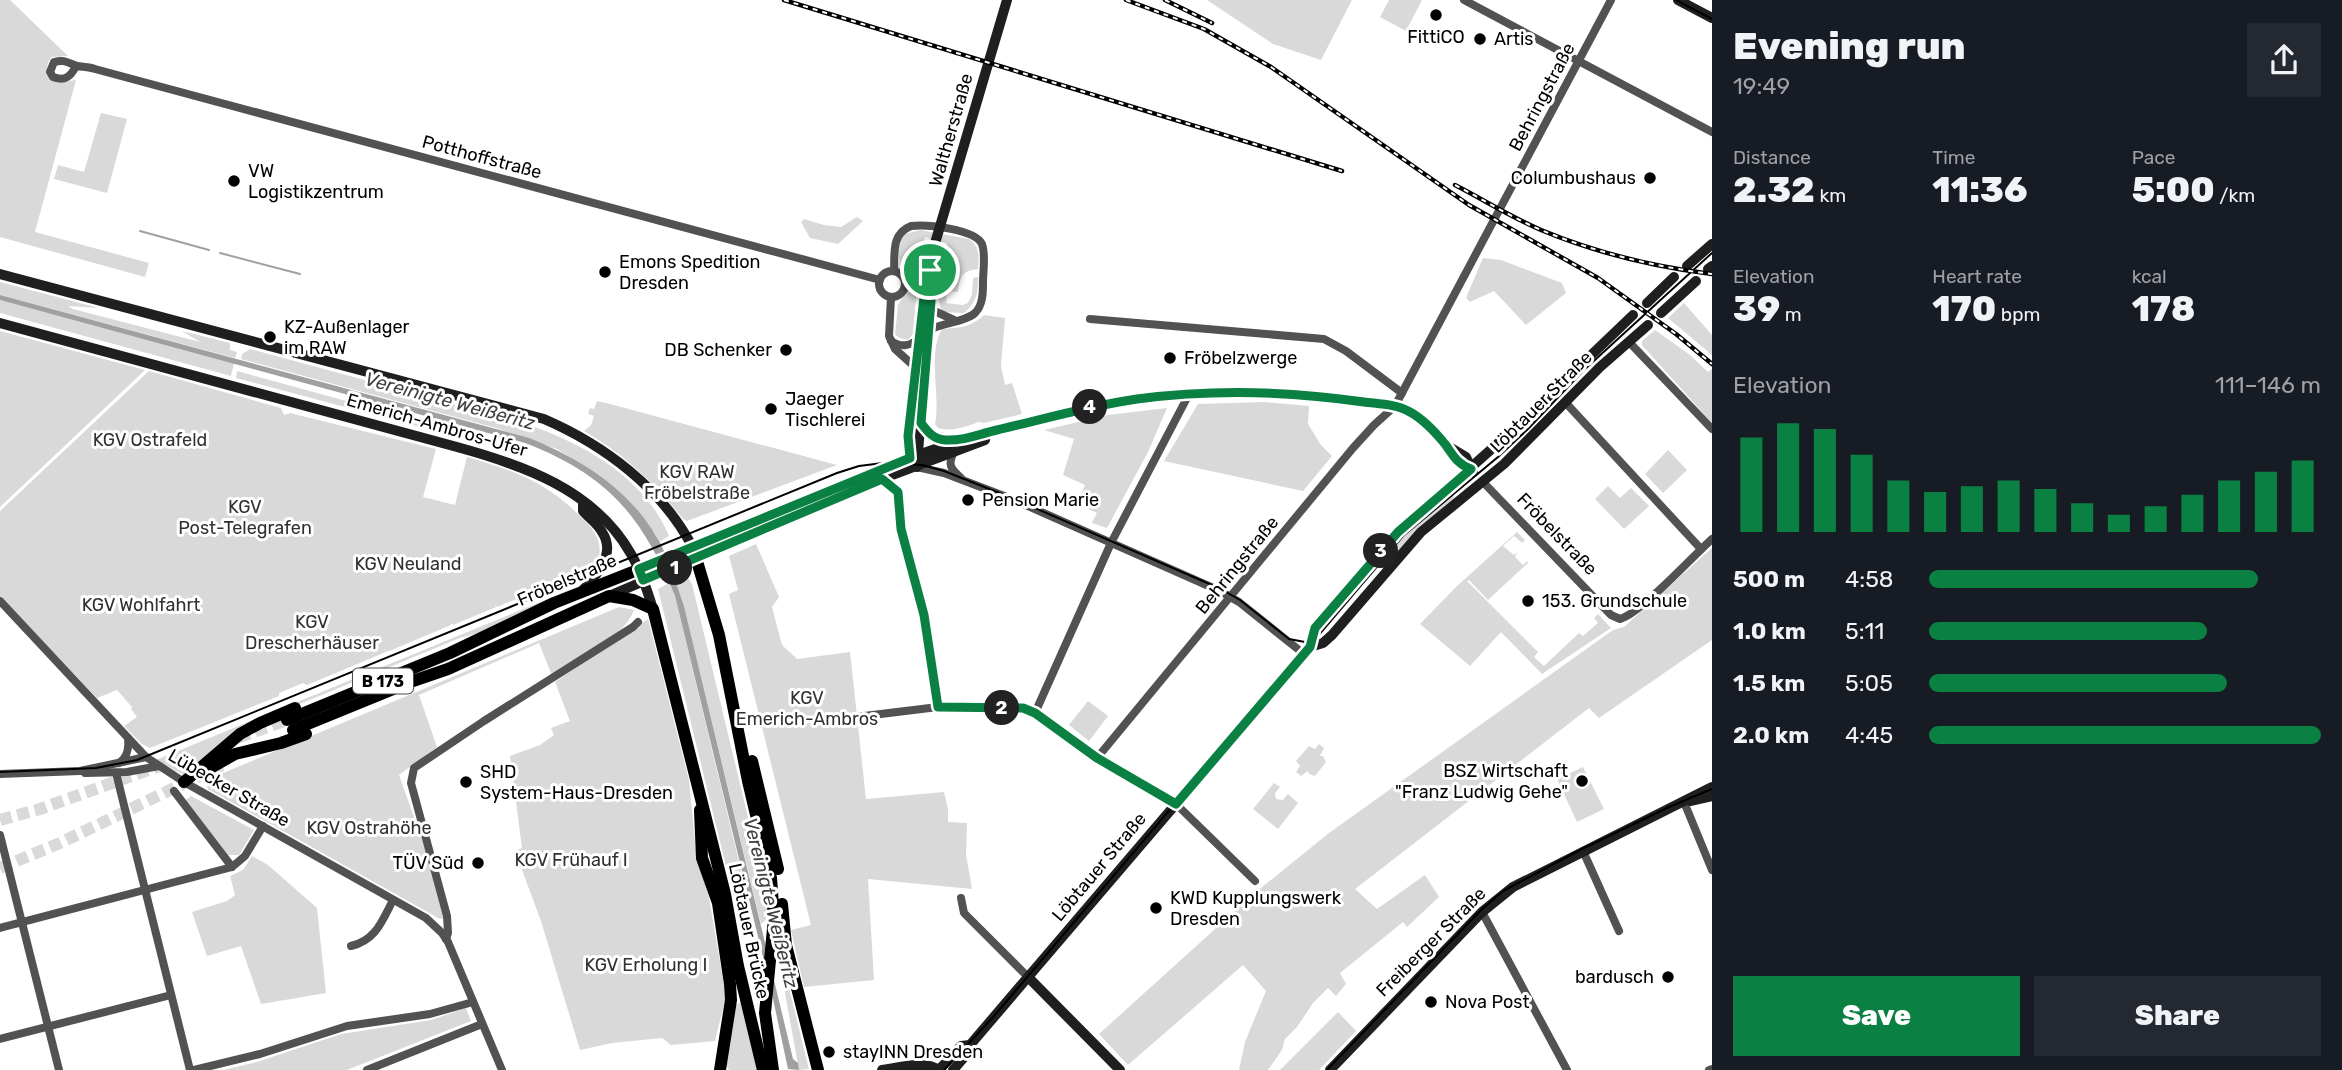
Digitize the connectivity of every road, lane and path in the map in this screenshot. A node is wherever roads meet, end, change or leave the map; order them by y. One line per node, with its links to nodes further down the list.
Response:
1 (1007, 0): 11 (main road, Waltherstraße)
2 (1464, 0): 6 (street)
3 (1611, 0): 6 (street, Behringstraße)
4 (1678, 0): 5 (main road)
5 (1712, 18)
6 (1579, 61): 8 (street); 31 (street, Behringstraße)
7 (76, 66): 15 (street, Potthoffstraße)
8 (1712, 132)
9 (1712, 244): 10 (main road)
10 (1687, 265)
11 (930, 270): 19 (main road, Waltherstraße); 27 (main road, Waltherstraße)
12 (894, 271): 15 (street); 17 (street); 23 (street)
13 (0, 274): 49 (main road, Emerich-Ambros-Ufer)
14 (1674, 277): 18 (main road)
15 (880, 280): 17 (street)
16 (1696, 281): 20 (main road)
17 (891, 297): 28 (street)
18 (1647, 303)
19 (930, 309): 23 (street); 26 (main road, Waltherstraße)
20 (1661, 313)
21 (1633, 314): 41 (main road, Löbtauer Straße)
22 (1090, 319): 31 (street)
23 (954, 320): 26 (street)
24 (0, 323): 45 (main road, Emerich-Ambros-Ufer)
25 (1648, 325): 29 (main road, Löbtauer Straße)
26 (929, 330): 35 (main road, Waltherstraße)
27 (920, 338): 28 (street); 30 (main road, Waltherstraße)
28 (891, 341): 30 (street)
29 (1629, 342): 33 (main road, Löbtauer Straße); 37 (street)
30 (916, 368): 40 (main road, Waltherstraße)
31 (1402, 393): 34 (street, Behringstraße)
32 (1189, 394): 34 (main road, Fröbelstraße); 36 (main road, Fröbelstraße); 47 (street)
33 (1565, 402): 44 (main road, Löbtauer Straße); 48 (street)
34 (1395, 406): 41 (main road, Fröbelstraße); 53 (street, Behringstraße)
35 (921, 423): 38 (main road); 40 (main road, Waltherstraße)
36 (1023, 424): 38 (main road, Fröbelstraße); 39 (main road, Fröbelstraße)
37 (1712, 429)
38 (967, 439): 40 (main road, Fröbelstraße)
39 (954, 452): 40 (main road, Fröbelstraße); 43 (street)
40 (915, 460): 42 (main road, Fröbelstraße); 43 (street); 49 (main road, Fröbelstraße)
41 (1471, 469): 44 (main road, Fröbelstraße); 57 (main road, Löbtauer Straße)
42 (882, 479): 49 (main road, Fröbelstraße); 58 (street)
43 (963, 480): 47 (street)
44 (1482, 481): 48 (street, Fröbelstraße); 57 (main road, Löbtauer Straße)
45 (583, 502): 50 (main road, Emerich-Ambros-Ufer); 51 (main road)
46 (1712, 539): 48 (street)
47 (1111, 543): 53 (street); 60 (street)
48 (1701, 549)
49 (695, 553): 50 (main road, Fröbelstraße); 59 (main road, Emerich-Ambros-Ufer)
50 (645, 573): 51 (main road, Fröbelstraße); 52 (main road, Fröbelstraße); 55 (main road, Emerich-Ambros-Ufer)
51 (581, 592): 62 (main road, Fröbelstraße)
52 (609, 596): 55 (main road); 62 (main road, Fröbelstraße)
53 (1232, 597): 57 (street); 65 (street, Behringstraße)
54 (0, 601): 63 (street, Lübecker Straße)
55 (653, 608): 73 (main road, Emerich-Ambros-Ufer)
56 (638, 622): 89 (street)
57 (1307, 651): 75 (main road, Löbtauer Straße)
58 (938, 707): 60 (street); 61 (street)
59 (733, 708): 105 (main road, Löbtauer Brücke); 106 (main road)
60 (1035, 713): 65 (street)
61 (856, 717)
62 (290, 725): 69 (main road); 69 (main road)
63 (128, 738): 64 (street, Lübecker Straße); 67 (street)
64 (146, 757): 66 (street, Lübecker Straße); 67 (street)
65 (1097, 758): 75 (street)
66 (159, 766): 67 (street); 69 (street, Lübecker Straße)
67 (116, 769): 68 (street); 82 (street)
68 (0, 774)
69 (188, 784): 76 (street, Lübecker Straße)
70 (1712, 787): 74 (main road, Freiberger Straße)
71 (174, 791): 79 (street)
72 (1712, 796): 74 (main road, Freiberger Straße)
73 (701, 799): 103 (main road); 104 (main road, Löbtauer Brücke)
74 (1684, 802): 78 (main road, Freiberger Straße); 80 (street)
75 (1176, 804): 81 (street); 91 (main road, Löbtauer Straße)
76 (262, 826): 79 (street); 84 (street, Lübecker Straße)
77 (0, 835): 86 (street)
78 (1583, 851): 85 (main road, Freiberger Straße); 88 (street)
79 (232, 867): 82 (street)
80 (1712, 870)
81 (1255, 881)
82 (145, 890): 86 (street); 92 (street)
83 (961, 898): 91 (street)
84 (393, 900): 89 (street, Lübecker Straße); 90 (street)
85 (1482, 912): 111 (main road, Freiberger Straße); 112 (street)
86 (21, 923): 87 (street); 95 (street)
87 (0, 928)
88 (1619, 931)
89 (446, 939): 93 (street, Lübecker Straße)
90 (351, 946)
91 (1029, 978): 97 (main road, Löbtauer Straße); 110 (main road)
92 (172, 995): 95 (street); 100 (street)
93 (473, 1002): 94 (street, Lübecker Straße); 100 (street)
94 (482, 1024): 101 (street); 102 (street, Lübecker Straße)
95 (48, 1027): 96 (street); 99 (street)
96 (0, 1039)
97 (970, 1045): 108 (main road, Löbtauer Straße); 109 (main road, Löbtauer Straße)
98 (914, 1068): 107 (main road); 108 (main road)
99 (59, 1070)
100 (192, 1070)
101 (367, 1070)
102 (502, 1070)
103 (720, 1070)
104 (763, 1070)
105 (774, 1070)
106 (818, 1070)
107 (882, 1070)
108 (939, 1070)
109 (953, 1070)
110 (1120, 1070)
111 (1330, 1070)
112 (1567, 1070)

